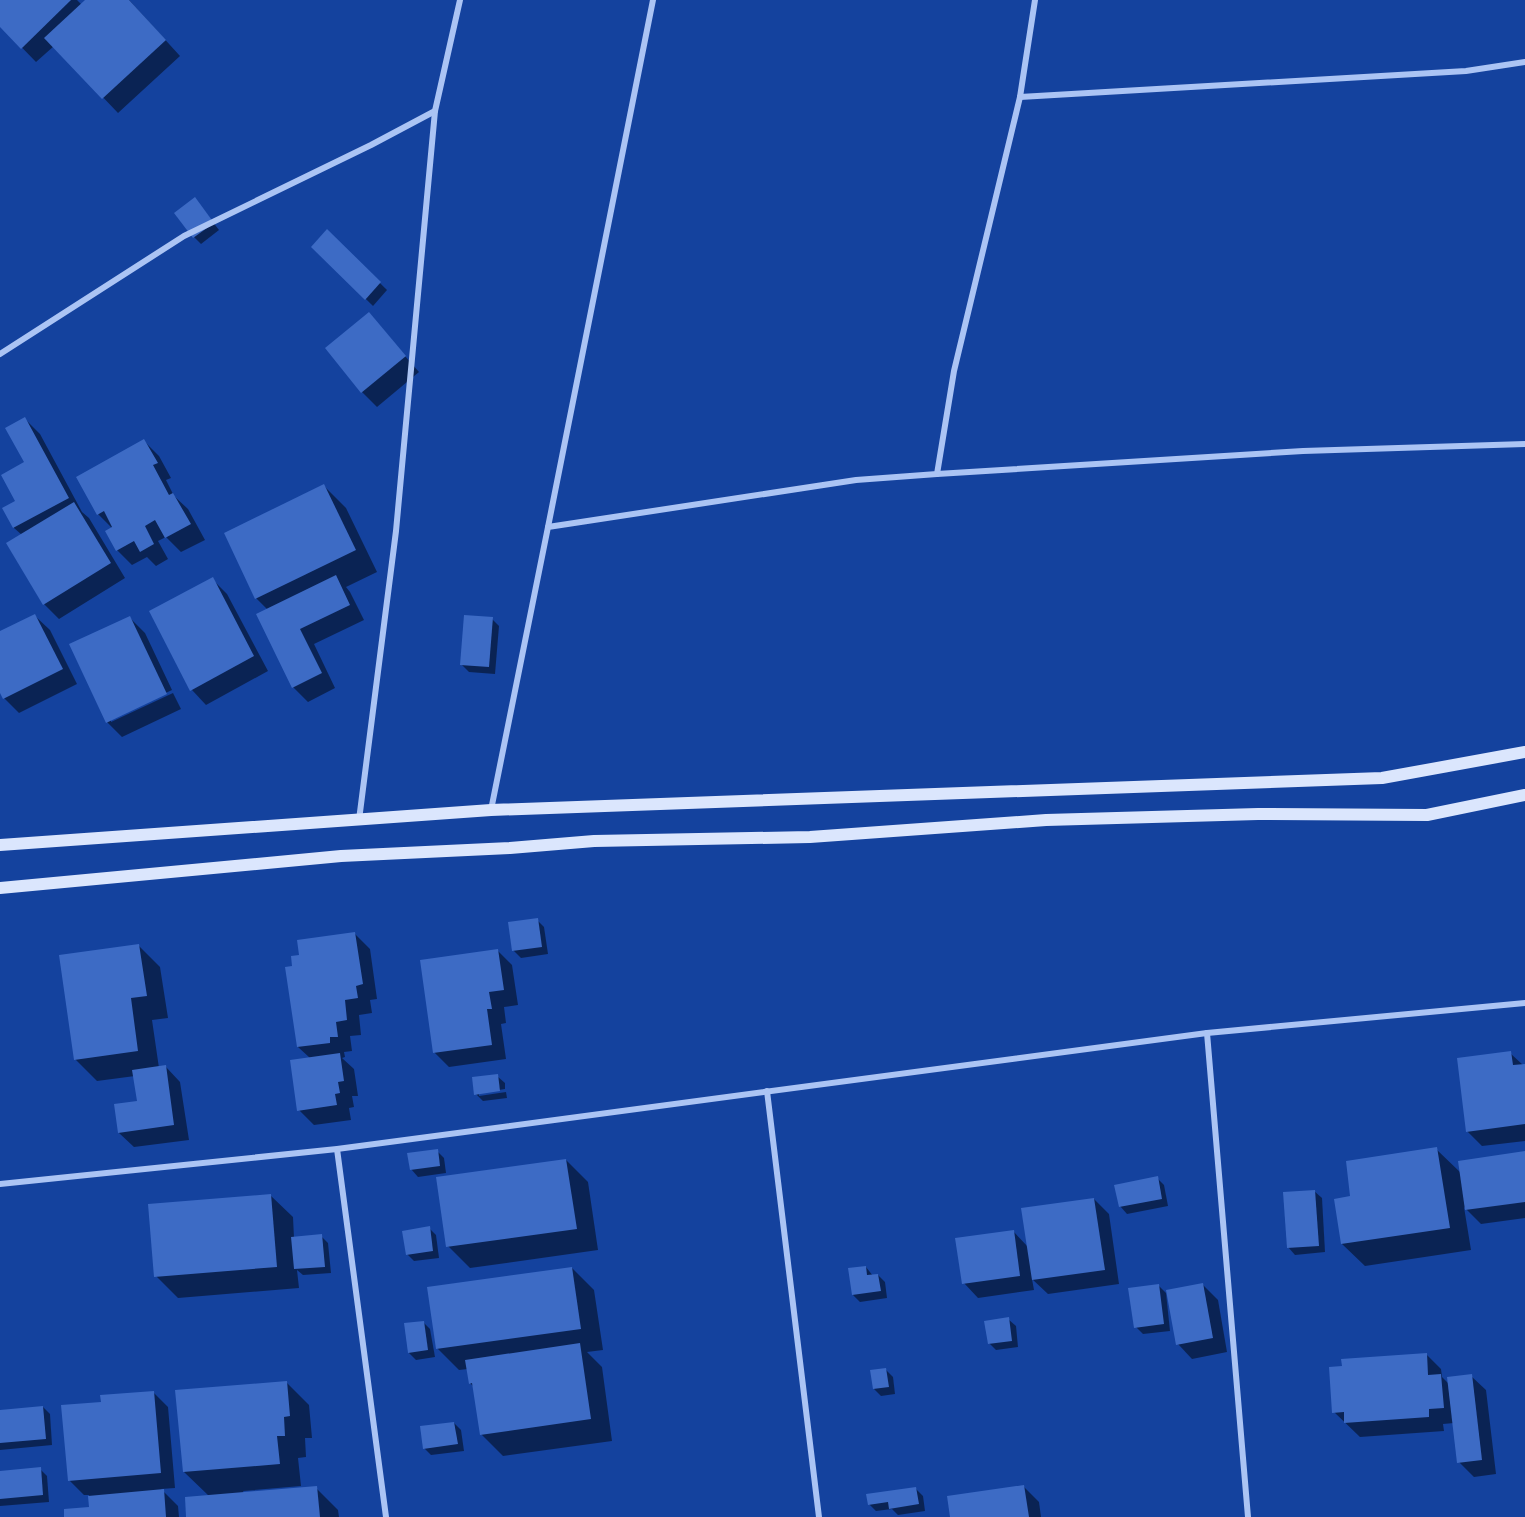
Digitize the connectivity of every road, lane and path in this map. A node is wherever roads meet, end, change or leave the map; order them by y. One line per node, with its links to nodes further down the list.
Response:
1 (460, 0): 6 (street)
2 (654, 0): 10 (street)
3 (1035, 0): 5 (street)
4 (1525, 62): 5 (street)
5 (1020, 97): 9 (street)
6 (435, 111): 7 (street); 14 (street)
7 (0, 354)
8 (1525, 444): 9 (street)
9 (937, 474): 10 (street)
10 (548, 528): 13 (street)
11 (1525, 752): 13 (main road)
12 (1525, 795): 16 (main road)
13 (491, 810): 14 (main road)
14 (359, 821): 15 (main road)
15 (0, 845)
16 (0, 888)
17 (1525, 1003): 18 (street)
18 (1207, 1033): 19 (street); 24 (street)
19 (767, 1091): 20 (street); 23 (street)
20 (337, 1149): 21 (street); 22 (street)
21 (0, 1185)
22 (386, 1517)
23 (819, 1517)
24 (1248, 1517)

